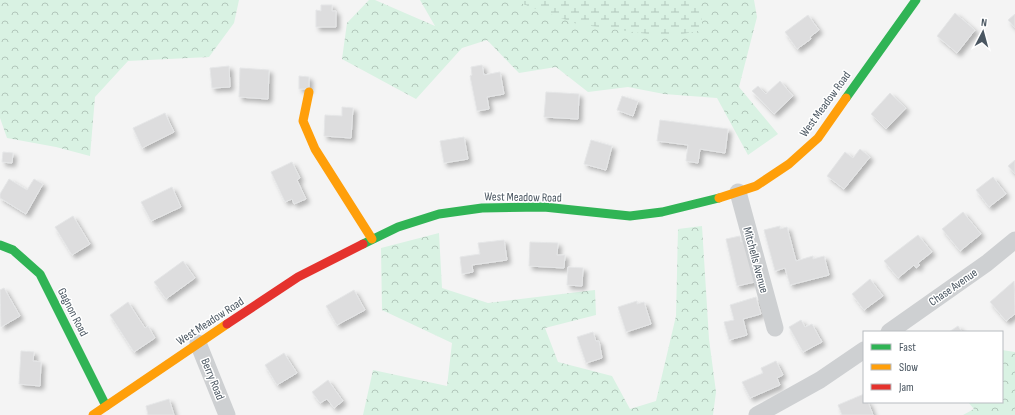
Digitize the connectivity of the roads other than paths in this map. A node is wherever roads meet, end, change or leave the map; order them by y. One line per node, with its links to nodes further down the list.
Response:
1 (916, 0): 3 (street, West Meadow Road)
2 (309, 92): 4 (street)
3 (738, 192): 4 (street, West Meadow Road); 7 (street, Mitchells Avenue)
4 (372, 239): 9 (street, West Meadow Road)
5 (1015, 240): 8 (street, Chase Avenue)
6 (0, 245): 11 (street, Gagnon Road)
7 (774, 328)
8 (890, 331)
9 (198, 343): 11 (street, West Meadow Road); 13 (street, Berry Road)
10 (863, 351): 14 (street)
11 (106, 406): 12 (street, West Meadow Road)
12 (93, 415)
13 (227, 415)
14 (757, 415)

